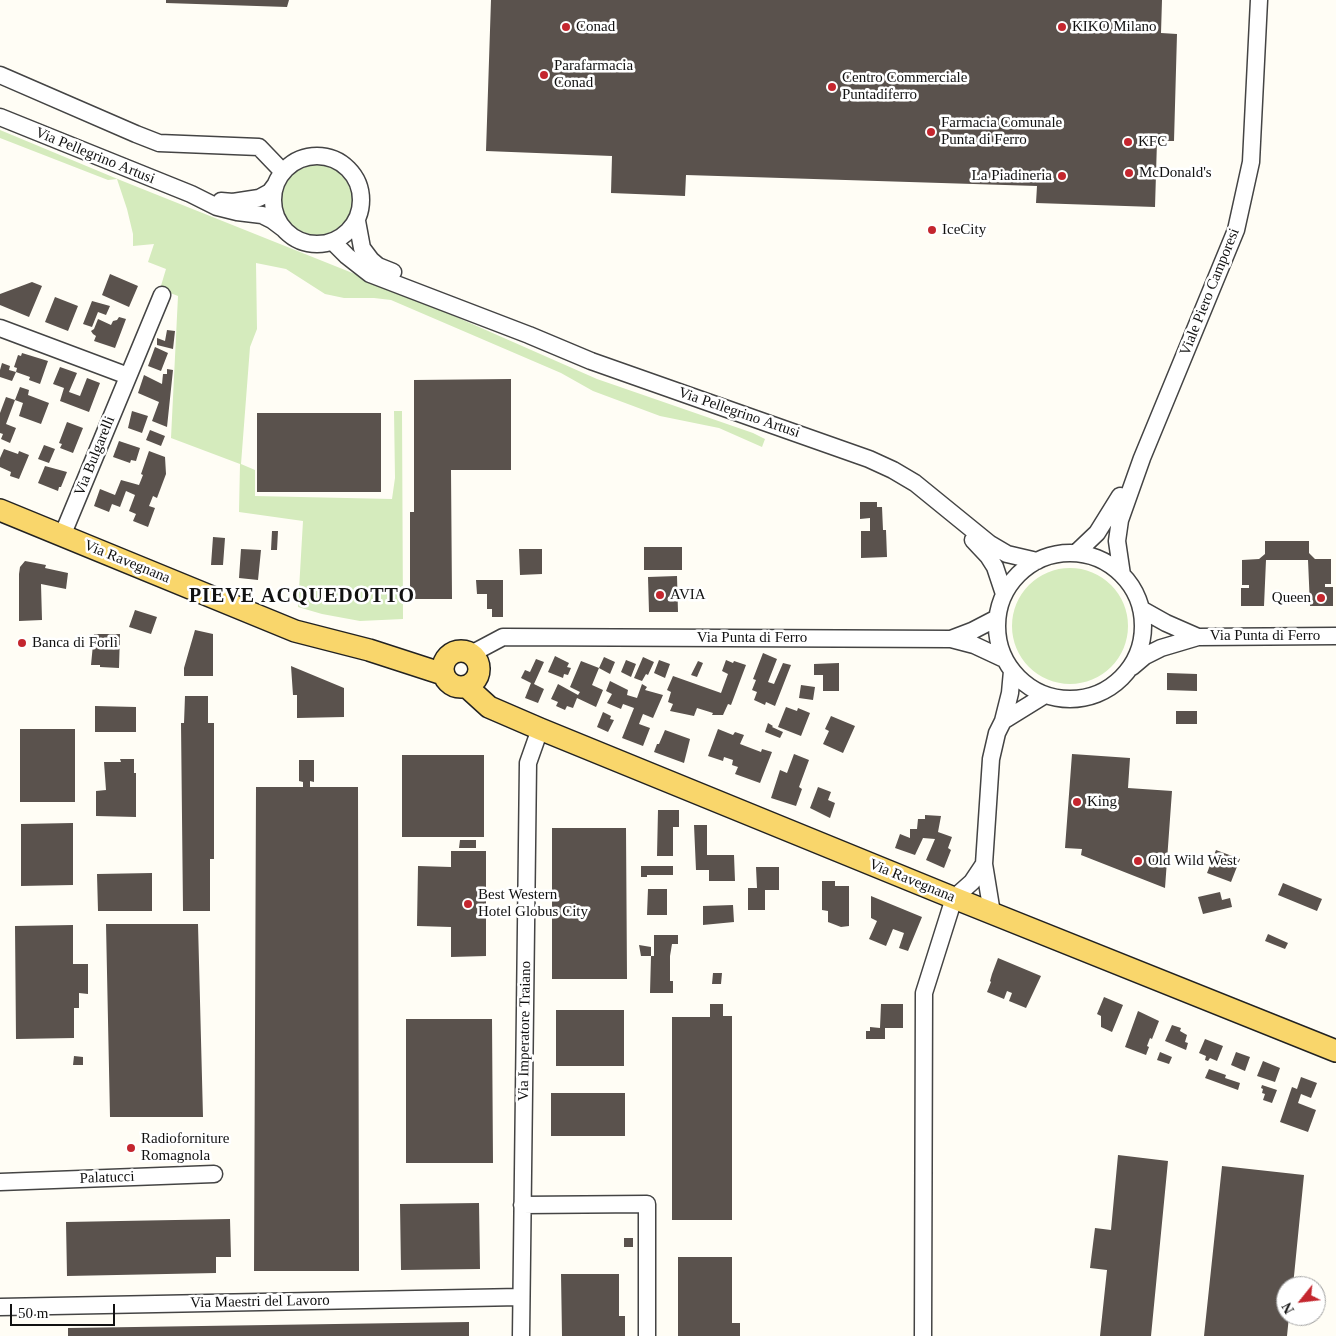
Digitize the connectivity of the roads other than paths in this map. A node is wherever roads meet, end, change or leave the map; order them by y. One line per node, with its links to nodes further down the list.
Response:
1 (1259, 0): 13 (street, Viale Piero Camporesi)
2 (0, 75): 4 (street)
3 (0, 117): 5 (street, Via Pellegrino Artusi)
4 (279, 178): 5 (street); 6 (street); 7 (street)
5 (191, 194): 7 (street)
6 (356, 221): 8 (street); 11 (street)
7 (284, 229): 8 (street)
8 (333, 242): 11 (street)
9 (162, 295): 12 (street, Via Bulgarelli)
10 (0, 328): 12 (street)
11 (529, 335): 14 (street, Via Pellegrino Artusi)
12 (128, 376): 16 (street, Via Bulgarelli)
13 (1142, 458): 17 (street, Viale Piero Camporesi); 19 (street, Viale Piero Camporesi)
14 (941, 505): 18 (street); 20 (street)
15 (0, 510): 16 (main road, Via Ravegnana)
16 (62, 536): 27 (main road, Via Ravegnana)
17 (1076, 553): 18 (street); 19 (street)
18 (1036, 561): 20 (street)
19 (1122, 575): 21 (street)
20 (1004, 594): 22 (street)
21 (1141, 610): 23 (street, Via Punta di Ferro); 28 (street)
22 (997, 618): 25 (street, Via Punta di Ferro); 26 (street)
23 (1198, 636): 24 (street, Via Punta di Ferro); 28 (street)
24 (1336, 636)
25 (951, 639): 26 (street); 29 (street, Via Punta di Ferro)
26 (1008, 665): 30 (street); 31 (street)
27 (444, 667): 29 (main road); 29 (main road, Via Ravegnana)
28 (1130, 668): 30 (street)
29 (473, 671): 32 (main road, Via Ravegnana)
30 (1045, 695): 31 (street)
31 (1003, 721): 33 (street)
32 (540, 729): 34 (main road, Via Ravegnana); 39 (street, Via Imperatore Traiano)
33 (984, 864): 34 (street); 35 (street)
34 (954, 898): 35 (main road, Via Ravegnana); 44 (street)
35 (992, 913): 36 (main road, Via Ravegnana)
36 (1336, 1051)
37 (214, 1174): 38 (street, Palatucci)
38 (0, 1182)
39 (522, 1205): 40 (street, Via Imperatore Traiano); 43 (street)
40 (520, 1297): 41 (street, Via Maestri del Lavoro); 42 (street, Via Imperatore Traiano)
41 (0, 1307)
42 (521, 1336)
43 (647, 1336)
44 (922, 1336)

